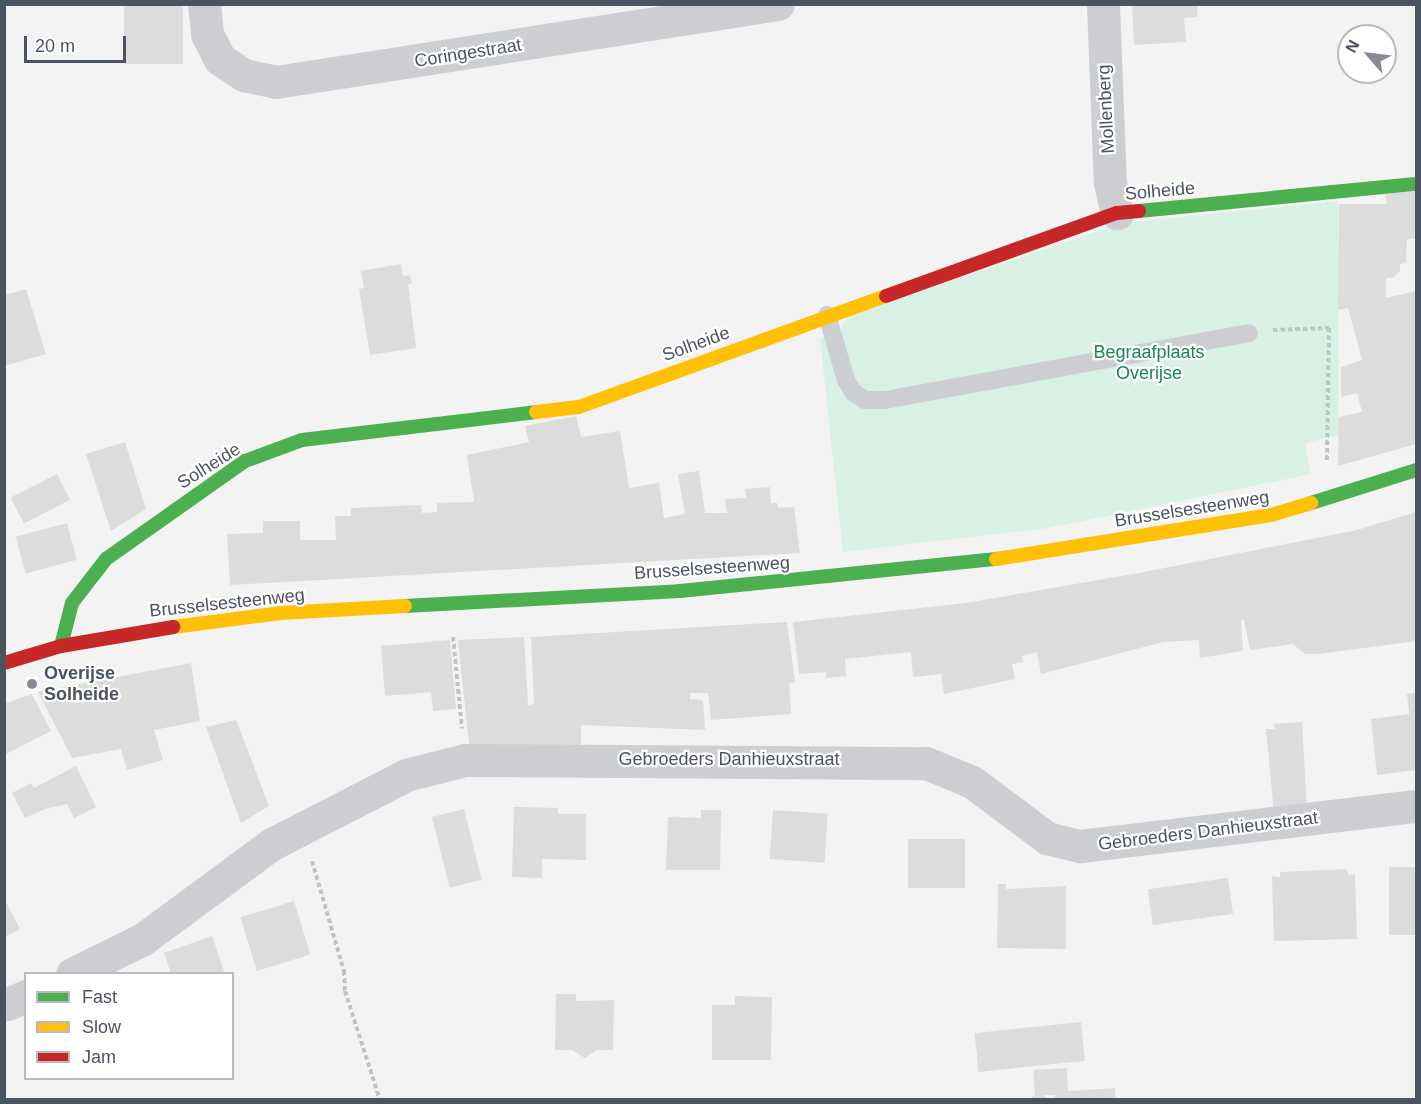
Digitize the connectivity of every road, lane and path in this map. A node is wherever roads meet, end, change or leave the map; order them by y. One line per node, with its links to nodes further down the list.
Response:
1 (204, 4): 2 (street, Coringestraat)
2 (778, 4)
3 (815, 4): 6 (path)
4 (845, 4): 6 (path)
5 (1103, 4): 8 (street, Mollenberg)
6 (832, 5)
7 (1416, 184): 8 (street, Solheide)
8 (1117, 213): 9 (street, Solheide)
9 (827, 315): 10 (lane); 14 (street, Solheide)
10 (1249, 333): 11 (path)
11 (1327, 456)
12 (1416, 470): 13 (street, Brusselsesteenweg)
13 (449, 601): 14 (street, Brusselsesteenweg); 16 (path)
14 (61, 646): 15 (street, Brusselsesteenweg)
15 (4, 663)
16 (465, 760): 17 (street, Gebroeders Danhieuxstraat); 18 (street, Gebroeders Danhieuxstraat)
17 (1416, 806)
18 (303, 828): 19 (street, Gebroeders Danhieuxstraat); 20 (path)
19 (76, 972)
20 (380, 1100)

